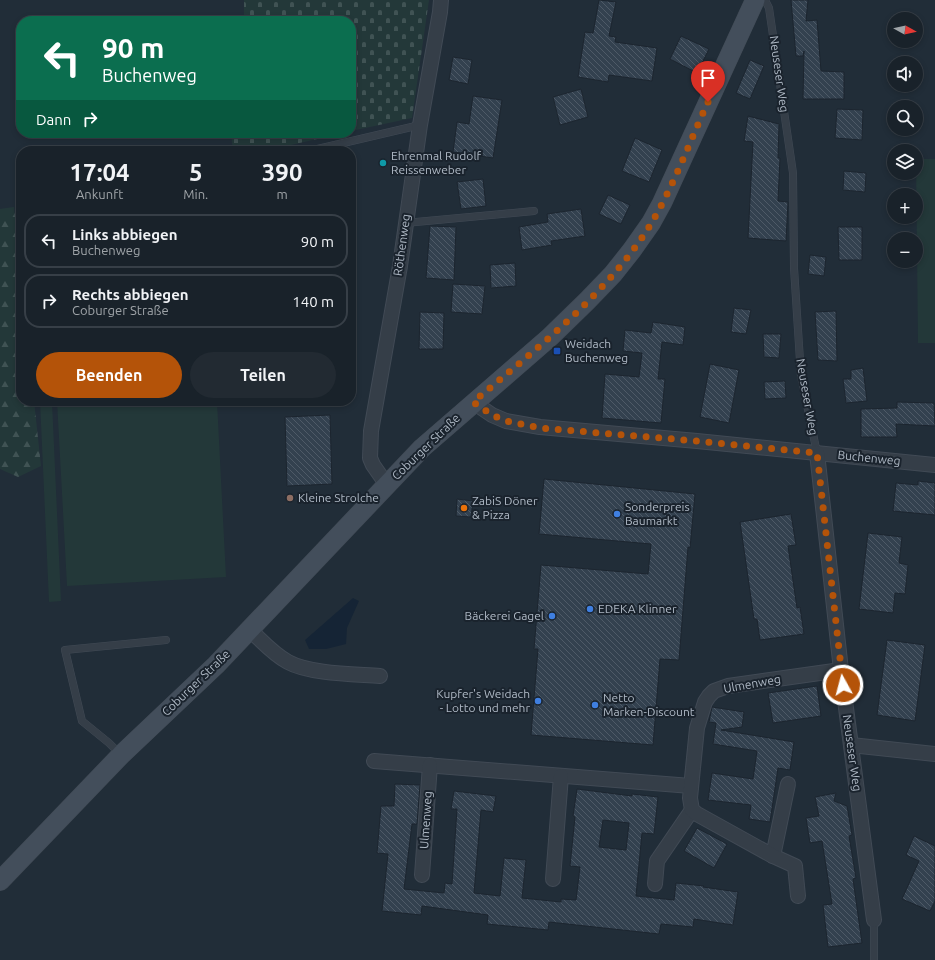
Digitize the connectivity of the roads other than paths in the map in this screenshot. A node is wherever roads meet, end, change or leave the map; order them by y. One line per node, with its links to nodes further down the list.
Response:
1 (441, 0): 4 (street, Röthenweg)
2 (755, 0): 8 (main road, Coburger Straße)
3 (765, 0): 9 (lane, Neuseser Weg)
4 (420, 125): 5 (lane); 7 (street, Röthenweg)
5 (330, 146)
6 (534, 211): 7 (lane)
7 (405, 224): 11 (street, Röthenweg)
8 (473, 402): 9 (street, Buchenweg); 11 (main road, Coburger Straße)
9 (817, 453): 10 (street, Buchenweg); 14 (street, Neuseser Weg)
10 (935, 465)
11 (387, 485): 12 (main road, Coburger Straße)
12 (250, 630): 15 (street); 18 (main road, Coburger Straße)
13 (166, 640): 18 (lane)
14 (841, 670): 16 (street, Neuseser Weg); 23 (street, Ulmenweg)
15 (380, 676)
16 (851, 745): 17 (street); 31 (street, Neuseser Weg)
17 (935, 754)
18 (121, 755): 28 (main road, Coburger Straße)
19 (374, 761): 20 (street)
20 (430, 765): 21 (street); 26 (street, Ulmenweg)
21 (561, 776): 23 (street); 27 (street)
22 (788, 784): 25 (street)
23 (691, 786): 24 (street, Ulmenweg)
24 (692, 810): 25 (street); 29 (street)
25 (773, 856): 30 (street)
26 (422, 875)
27 (553, 879)
28 (0, 881)
29 (655, 884)
30 (798, 896)
31 (874, 920): 32 (lane, Neuseser Weg)
32 (874, 960)

